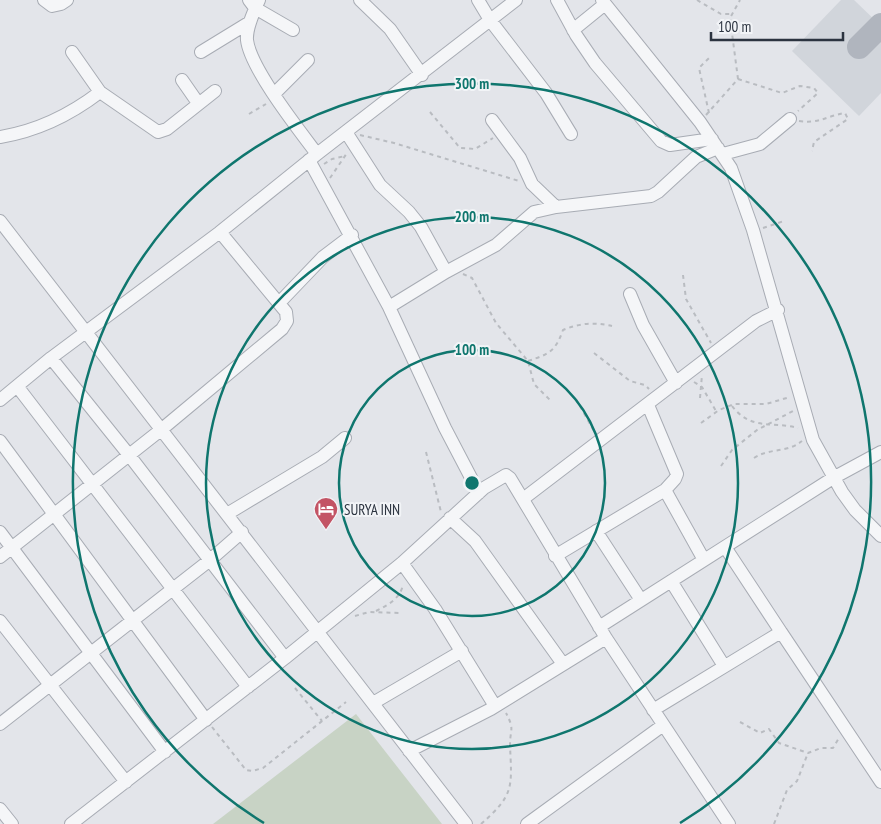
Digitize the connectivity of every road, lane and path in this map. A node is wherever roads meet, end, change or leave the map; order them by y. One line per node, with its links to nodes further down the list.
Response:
1 (44, 0): 2 (street)
2 (67, 0)
3 (360, 0): 20 (street)
4 (478, 0): 12 (street)
5 (516, 0): 12 (street)
6 (557, 0): 15 (street)
7 (696, 0): 11 (path)
8 (740, 0): 11 (path)
9 (603, 2): 15 (street); 29 (street)
10 (254, 3): 13 (street); 14 (street)
11 (732, 14): 21 (path)
12 (490, 20): 20 (street); 33 (street)
13 (250, 22): 17 (street); 25 (street)
14 (292, 30)
15 (573, 30): 36 (street)
16 (72, 52): 23 (street)
17 (201, 52)
18 (711, 56): 29 (path)
19 (308, 60): 25 (street)
20 (422, 75): 34 (street)
21 (738, 79): 29 (path); 30 (path)
22 (182, 80): 26 (street)
23 (100, 92): 26 (street); 35 (street)
24 (215, 92): 26 (street)
25 (275, 96): 28 (path); 40 (street)
26 (198, 103)
27 (430, 112): 32 (path)
28 (249, 114)
29 (704, 118): 36 (street)
30 (790, 119): 36 (street); 37 (path)
31 (492, 120): 32 (street)
32 (501, 131): 42 (street)
33 (571, 134)
34 (349, 136): 38 (street); 39 (path); 40 (street); 42 (path)
35 (0, 137)
36 (718, 147): 43 (street); 47 (street)
37 (812, 151)
38 (360, 154): 39 (path); 50 (street)
39 (346, 156): 40 (path); 41 (path)
40 (314, 161): 41 (street); 48 (street)
41 (324, 186): 49 (street)
42 (535, 188): 43 (street); 44 (street)
43 (556, 207): 44 (street)
44 (537, 211): 50 (street)
45 (784, 221): 47 (path)
46 (0, 223): 57 (street)
47 (754, 230): 55 (street)
48 (220, 232): 53 (street); 57 (street)
49 (352, 235): 53 (street); 54 (street)
50 (449, 270): 54 (street); 61 (path)
51 (683, 275): 58 (path)
52 (630, 294): 63 (street)
53 (279, 303): 77 (street)
54 (389, 306): 90 (street)
55 (778, 310): 58 (street); 69 (street)
56 (612, 326): 61 (path)
57 (85, 333): 60 (street); 77 (street)
58 (720, 348): 62 (street)
59 (594, 353): 66 (path)
60 (51, 358): 64 (street); 84 (street)
61 (528, 361): 71 (path)
62 (702, 362): 63 (street); 65 (path)
63 (677, 382): 65 (path); 66 (street)
64 (17, 386): 70 (street); 88 (street)
65 (702, 387): 67 (path); 74 (path)
66 (659, 396): 72 (street)
67 (700, 398)
68 (576, 399): 81 (path)
69 (802, 399): 73 (path); 76 (path); 78 (street)
70 (0, 400)
71 (550, 400)
72 (648, 405): 81 (street); 89 (street)
73 (732, 405): 74 (path); 76 (path)
74 (717, 412): 75 (path)
75 (701, 423)
76 (766, 426): 78 (path); 86 (path)
77 (162, 429): 84 (street); 93 (street)
78 (810, 433): 85 (path); 87 (street)
79 (345, 438): 93 (street)
80 (0, 441): 92 (street)
81 (595, 445): 91 (street)
82 (426, 452): 94 (path)
83 (881, 452): 87 (street)
84 (129, 454): 88 (street); 103 (street)
85 (754, 458)
86 (721, 466)
87 (833, 478): 98 (street); 100 (street)
88 (92, 483): 92 (street); 107 (street)
89 (665, 490): 95 (street); 104 (street)
90 (479, 493): 91 (street); 94 (street)
91 (523, 499): 101 (street)
92 (54, 514): 99 (street); 113 (street)
93 (227, 514): 97 (street)
94 (447, 521): 105 (street); 121 (street)
95 (596, 531): 101 (street); 108 (street)
96 (0, 532): 99 (street)
97 (242, 532): 103 (street); 115 (street)
98 (881, 536)
99 (12, 547): 102 (street); 119 (street)
100 (725, 547): 104 (street); 116 (street)
101 (555, 556): 114 (street)
102 (0, 557)
103 (210, 560): 107 (street); 120 (street)
104 (704, 560): 106 (street)
105 (404, 566): 109 (path); 115 (street); 118 (street)
106 (671, 581): 108 (street); 122 (street)
107 (172, 588): 113 (street); 124 (street)
108 (641, 600): 114 (street)
109 (374, 612): 110 (path); 111 (path)
110 (400, 613)
111 (353, 617)
112 (0, 621): 123 (street)
113 (133, 621): 119 (street); 130 (street)
114 (599, 626): 117 (street)
115 (316, 632): 120 (street); 127 (street)
116 (780, 632): 122 (street); 135 (street)
117 (606, 638): 121 (street); 129 (street)
118 (462, 651): 127 (street); 128 (street)
119 (90, 654): 123 (street); 137 (street)
120 (285, 658): 124 (street)
121 (564, 664): 128 (street)
122 (724, 666): 129 (street)
123 (50, 685): 133 (street); 139 (street)
124 (248, 687): 130 (street)
125 (295, 688): 131 (path)
126 (346, 702): 131 (path)
127 (373, 703): 136 (street)
128 (498, 705): 136 (street); 145 (path)
129 (653, 710): 134 (street)
130 (206, 720): 131 (path); 137 (street)
131 (322, 721)
132 (740, 722): 138 (path)
133 (0, 724)
134 (662, 726): 146 (street); 147 (street)
135 (845, 729): 138 (path); 140 (street)
136 (409, 751): 144 (street)
137 (165, 752): 139 (street)
138 (808, 753): 148 (path)
139 (126, 782): 143 (street)
140 (881, 782)
141 (0, 809): 142 (street)
142 (12, 824)
143 (71, 824)
144 (466, 824)
145 (481, 824)
146 (527, 824)
147 (729, 824)
148 (774, 824)

